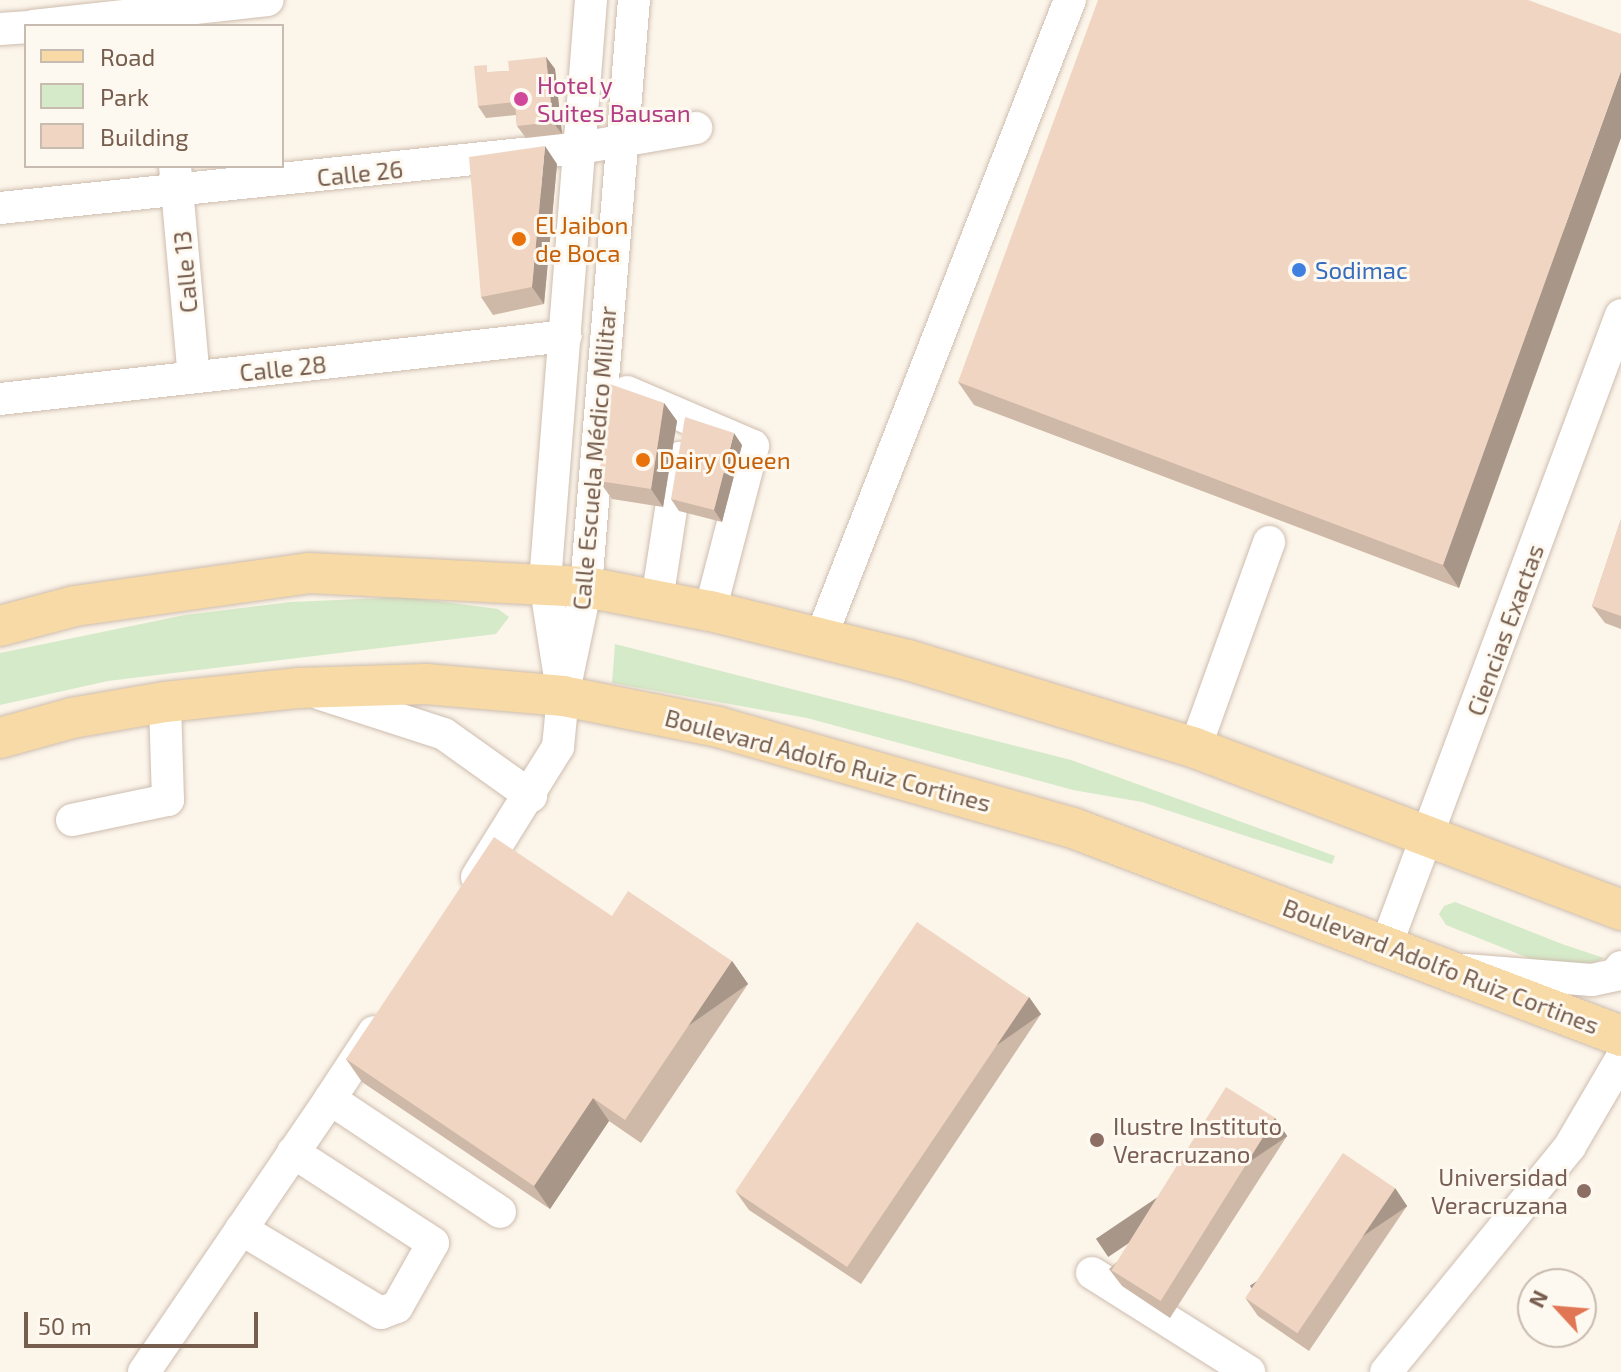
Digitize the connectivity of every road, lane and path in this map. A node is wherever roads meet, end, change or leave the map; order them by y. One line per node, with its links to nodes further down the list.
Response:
1 (268, 0): 5 (street)
2 (591, 0): 11 (street, Calle Escuela Médico Militar)
3 (634, 0): 10 (street, Calle Escuela Médico Militar)
4 (1070, 0): 26 (street)
5 (157, 13): 6 (street)
6 (52, 24)
7 (24, 27): 8 (street)
8 (0, 29)
9 (696, 128): 10 (street, Calle 26)
10 (623, 139): 11 (street, Calle 26); 17 (street, Calle Escuela Médico Militar)
11 (580, 148): 12 (street, Calle 26); 15 (street, Calle Escuela Médico Militar)
12 (177, 180): 13 (street, Calle 26); 16 (street, Calle 13)
13 (0, 208)
14 (1618, 331): 34 (street, Ciencias Exactas)
15 (566, 336): 16 (street, Calle 28); 21 (street, Calle Escuela Médico Militar)
16 (194, 377): 18 (street, Calle 28)
17 (603, 383): 19 (street); 22 (street, Calle Escuela Médico Militar)
18 (0, 399)
19 (685, 415): 23 (street); 24 (street)
20 (1269, 542): 31 (street)
21 (545, 582): 22 (main road); 25 (main road); 28 (street, Calle Escuela Médico Militar)
22 (586, 587): 23 (main road); 28 (street, Calle Escuela Médico Militar)
23 (657, 600): 24 (main road)
24 (710, 611): 26 (main road)
25 (0, 626)
26 (821, 637): 31 (main road)
27 (299, 688): 28 (main road, Boulevard Adolfo Ruiz Cortines); 29 (main road, Boulevard Adolfo Ruiz Cortines); 32 (street)
28 (563, 696): 32 (street); 37 (main road, Boulevard Adolfo Ruiz Cortines)
29 (165, 702): 30 (main road, Boulevard Adolfo Ruiz Cortines); 33 (street)
30 (0, 738)
31 (1195, 748): 34 (main road)
32 (531, 796): 35 (street)
33 (72, 820)
34 (1430, 835): 36 (main road); 37 (street, Ciencias Exactas)
35 (461, 901)
36 (1621, 910)
37 (1387, 943): 39 (main road, Boulevard Adolfo Ruiz Cortines)
38 (1621, 967): 39 (street)
39 (1454, 969): 41 (main road, Boulevard Adolfo Ruiz Cortines)
40 (391, 1007): 43 (street)
41 (1621, 1036)
42 (1621, 1059): 50 (street)
43 (330, 1099): 44 (street); 45 (street)
44 (293, 1152): 46 (street); 46 (street)
45 (500, 1212)
46 (241, 1229): 48 (street)
47 (1092, 1273): 49 (street)
48 (144, 1372)
49 (1249, 1372)
50 (1386, 1372)

